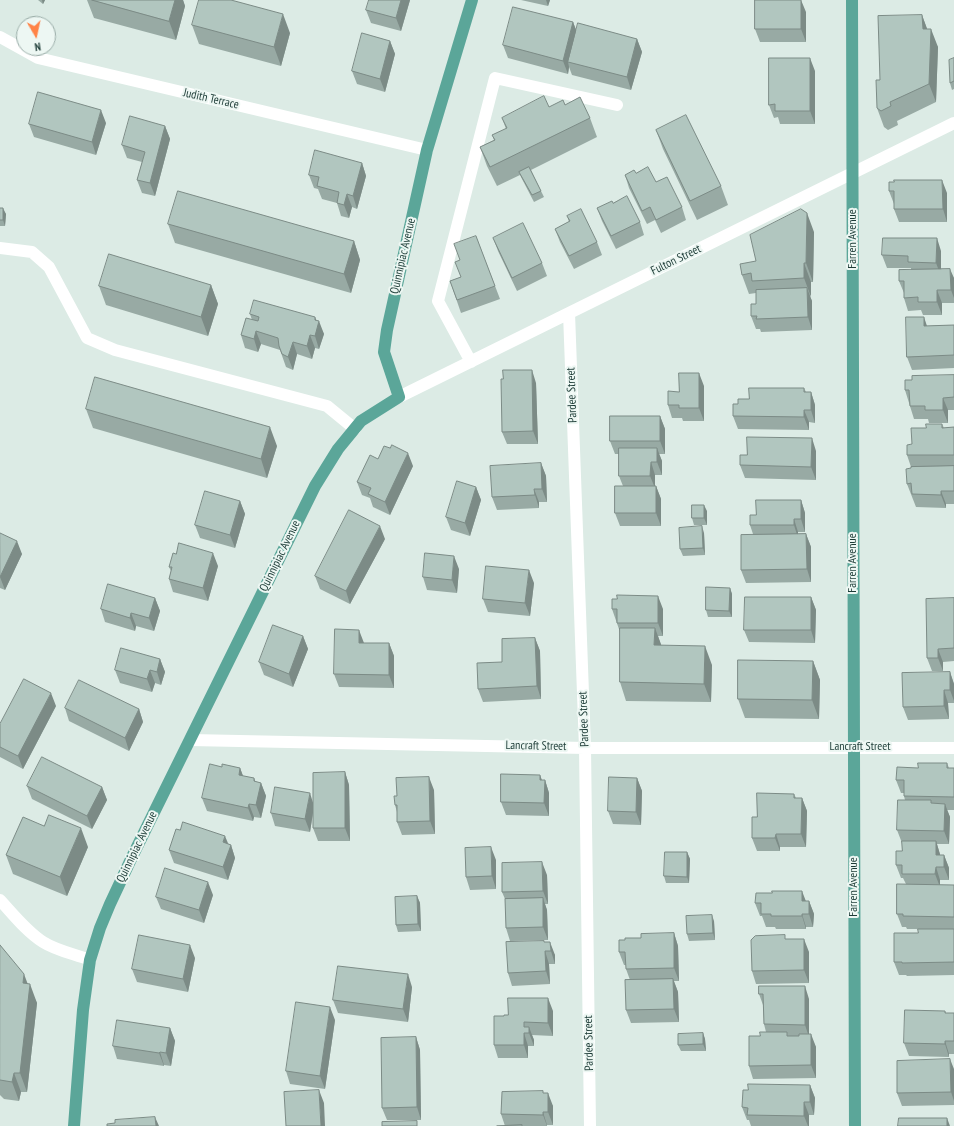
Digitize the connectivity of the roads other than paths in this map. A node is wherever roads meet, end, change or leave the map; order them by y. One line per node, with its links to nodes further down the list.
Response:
1 (472, 0): 6 (main road, Quinnipiac Avenue)
2 (852, 0): 7 (main road, Farren Avenue)
3 (0, 37): 6 (street, Judith Terrace)
4 (617, 105): 10 (street)
5 (954, 123): 7 (street, Fulton Street)
6 (427, 150): 11 (main road, Quinnipiac Avenue)
7 (852, 173): 9 (street, Fulton Street); 14 (main road, Farren Avenue)
8 (0, 248): 12 (street)
9 (569, 313): 10 (street, Fulton Street); 15 (street, Pardee Street)
10 (471, 362): 11 (street, Fulton Street)
11 (399, 397): 12 (main road, Quinnipiac Avenue)
12 (355, 428): 13 (main road, Quinnipiac Avenue)
13 (190, 740): 15 (street, Lancraft Street); 18 (main road, Quinnipiac Avenue)
14 (854, 747): 15 (street, Lancraft Street); 16 (street, Lancraft Street); 21 (main road, Farren Avenue)
15 (585, 748): 20 (street, Pardee Street)
16 (954, 748)
17 (0, 900): 18 (street)
18 (90, 960): 19 (main road, Quinnipiac Avenue)
19 (74, 1126)
20 (590, 1126)
21 (855, 1126)

